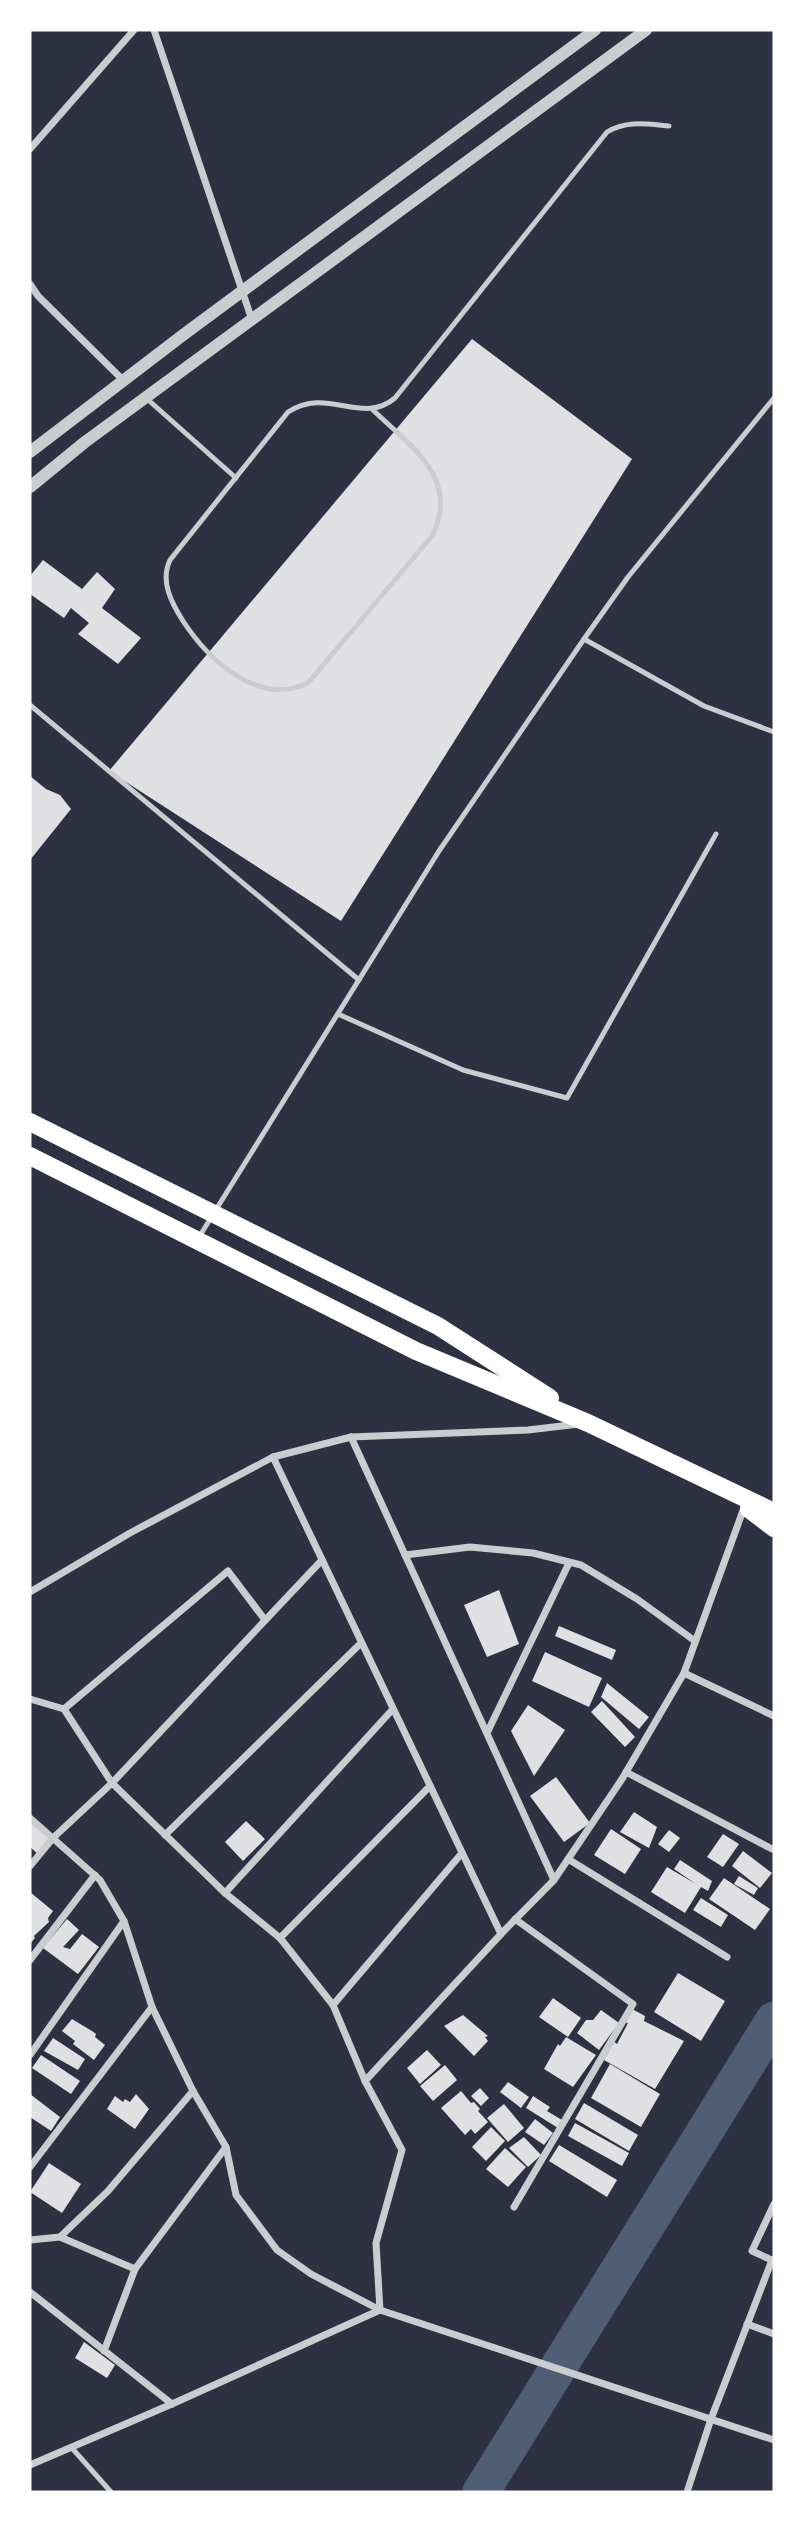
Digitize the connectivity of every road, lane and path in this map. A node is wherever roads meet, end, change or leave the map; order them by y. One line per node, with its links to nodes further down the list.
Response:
1 (134, 30): 6 (street)
2 (154, 30): 8 (street)
3 (594, 30): 8 (street)
4 (646, 30): 9 (street)
5 (669, 126): 13 (lane)
6 (30, 149)
7 (30, 284): 10 (street)
8 (242, 291): 9 (street); 10 (street)
9 (252, 320): 11 (street)
10 (123, 380): 14 (street)
11 (146, 398): 15 (lane); 16 (street)
12 (774, 398): 17 (lane)
13 (373, 410): 15 (lane); 15 (lane)
14 (30, 452)
15 (236, 478)
16 (30, 486)
17 (584, 639): 19 (lane); 21 (lane)
18 (30, 705): 21 (lane)
19 (774, 732)
20 (716, 834): 22 (lane)
21 (359, 980): 22 (lane)
22 (338, 1014): 25 (lane)
23 (30, 1122): 25 (main road)
24 (30, 1156): 26 (main road)
25 (214, 1214): 26 (lane); 27 (main road)
26 (197, 1240): 27 (main road)
27 (588, 1423): 28 (street); 30 (main road)
28 (351, 1437): 29 (street); 34 (street)
29 (273, 1457): 35 (street); 37 (street)
30 (717, 1485): 31 (main road); 32 (main road)
31 (745, 1505): 33 (main road); 39 (street)
32 (774, 1512)
33 (774, 1528)
34 (405, 1555): 36 (street); 46 (street)
35 (322, 1560): 38 (street); 40 (street)
36 (569, 1563): 39 (street); 46 (street)
37 (30, 1592)
38 (265, 1620): 43 (street); 48 (street)
39 (695, 1641): 41 (street)
40 (362, 1643): 44 (street); 51 (street)
41 (684, 1673): 45 (street); 47 (street)
42 (30, 1699): 43 (street)
43 (64, 1709): 48 (street)
44 (393, 1709): 49 (street); 59 (street)
45 (774, 1716)
46 (487, 1733): 58 (street)
47 (626, 1772): 53 (street); 55 (street)
48 (112, 1783): 51 (street); 52 (street)
49 (430, 1786): 54 (street); 63 (street)
50 (30, 1818): 52 (street)
51 (165, 1835): 59 (street)
52 (53, 1838): 56 (street); 57 (street)
53 (774, 1850)
54 (462, 1853): 62 (street); 66 (street)
55 (568, 1859): 58 (street); 64 (street)
56 (30, 1866)
57 (95, 1875): 61 (street); 65 (street)
58 (554, 1880): 60 (street)
59 (225, 1893): 63 (street)
60 (515, 1919): 62 (street); 74 (street)
61 (124, 1921): 67 (street); 68 (street)
62 (501, 1934): 69 (street)
63 (280, 1938): 66 (street)
64 (727, 1957)
65 (30, 1960)
66 (333, 2005): 69 (street)
67 (152, 2007): 70 (street); 72 (street)
68 (30, 2055)
69 (365, 2081): 80 (street)
70 (193, 2091): 71 (street); 75 (street)
71 (226, 2147): 78 (street); 80 (street)
72 (30, 2167)
73 (774, 2204): 77 (street)
74 (514, 2207)
75 (60, 2237): 76 (street); 78 (street)
76 (30, 2240)
77 (773, 2260): 81 (street)
78 (135, 2269): 83 (street)
79 (30, 2292): 83 (street)
80 (380, 2310): 84 (street); 85 (street)
81 (747, 2324): 82 (street); 85 (street)
82 (774, 2334)
83 (104, 2351): 84 (street)
84 (172, 2404): 87 (street)
85 (711, 2419): 86 (street); 90 (street)
86 (774, 2440)
87 (71, 2447): 88 (street); 89 (lane)
88 (30, 2465)
89 (110, 2492)
90 (687, 2492)

